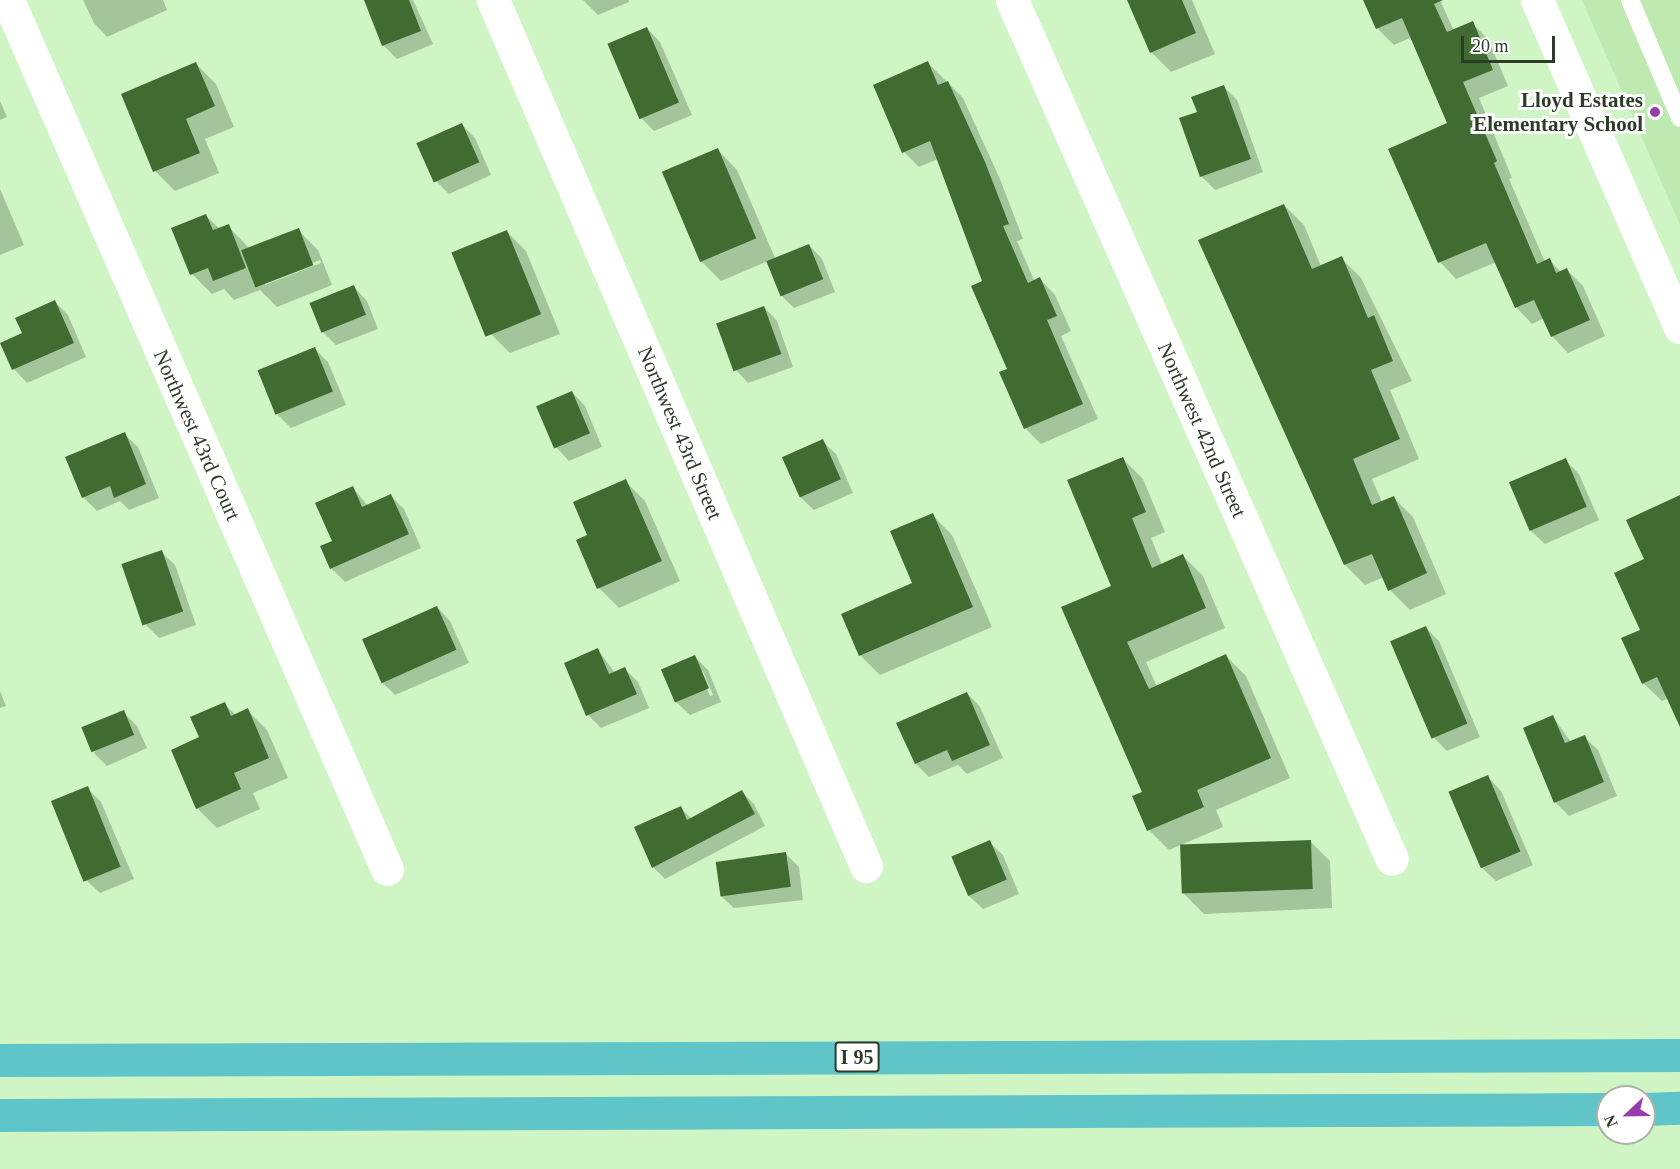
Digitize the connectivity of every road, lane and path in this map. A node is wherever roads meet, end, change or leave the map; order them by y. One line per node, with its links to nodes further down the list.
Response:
1 (8, 0): 10 (street, Northwest 43rd Court)
2 (493, 0): 9 (street, Northwest 43rd Street)
3 (1012, 0): 8 (street, Northwest 42nd Street)
4 (1537, 0): 7 (street)
5 (1630, 0): 6 (lane)
6 (1680, 118)
7 (1680, 327)
8 (1392, 859)
9 (866, 866)
10 (387, 869)
11 (1680, 1055): 12 (highway, I 95)
12 (0, 1060)
13 (1596, 1109): 14 (highway)
14 (0, 1115)

